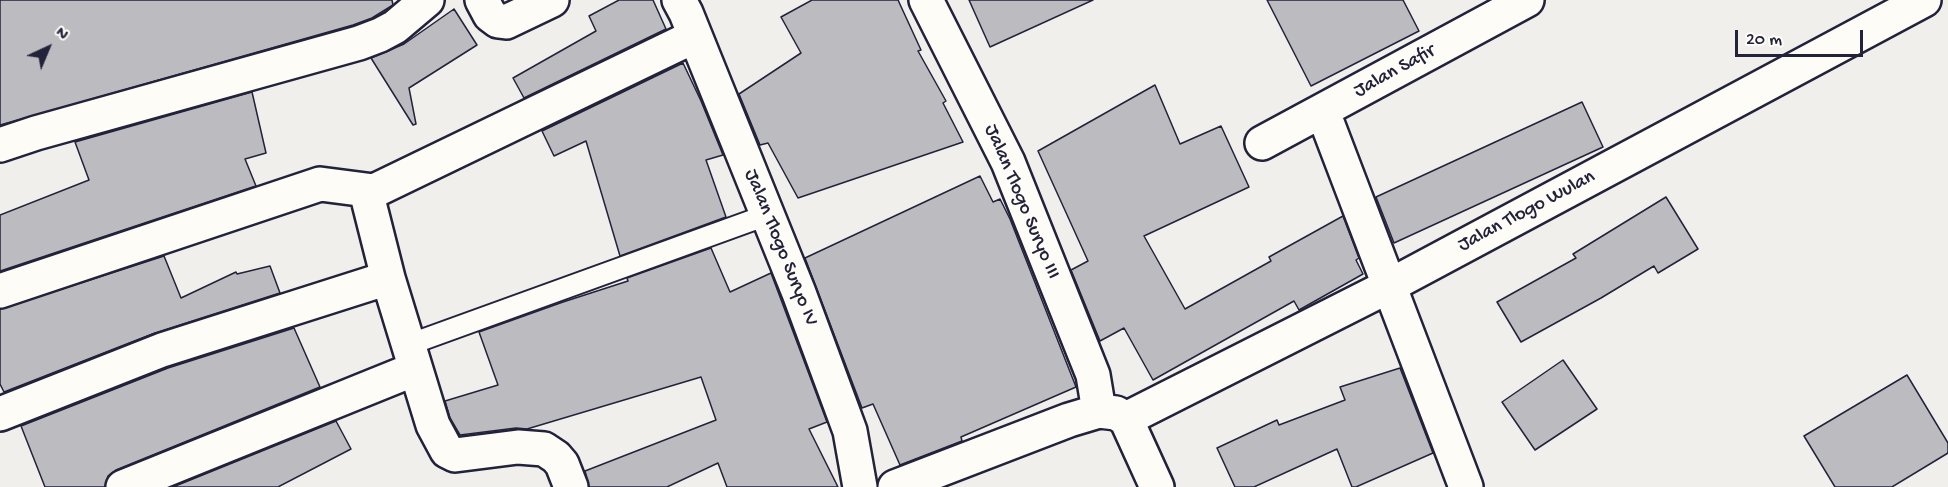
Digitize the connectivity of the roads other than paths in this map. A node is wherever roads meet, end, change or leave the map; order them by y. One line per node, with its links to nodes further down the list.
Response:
1 (427, 0): 10 (street)
2 (483, 0): 3 (street)
3 (552, 0)
4 (926, 0): 18 (street, Jalan Tlogo Suryo III)
5 (1527, 0): 8 (street, Jalan Safir)
6 (1924, 0): 14 (street, Jalan Tlogo Wulan)
7 (692, 12): 11 (street); 12 (street, Jalan Tlogo Suryo IV)
8 (1323, 112): 9 (street, Jalan Safir); 14 (street)
9 (1262, 143)
10 (0, 145)
11 (366, 191): 13 (street); 15 (street)
12 (767, 215): 16 (lane); 21 (street, Jalan Tlogo Suryo IV)
13 (388, 278): 16 (street); 17 (street)
14 (1389, 286): 18 (street, Jalan Tlogo Wulan); 24 (street)
15 (0, 291)
16 (412, 357): 19 (street); 20 (street)
17 (0, 414)
18 (1113, 415): 22 (street, Jalan Tlogo Wulan); 23 (street, Jalan Tlogo Suryo III)
19 (123, 487)
20 (572, 487)
21 (860, 487)
22 (895, 487)
23 (1157, 487)
24 (1466, 487)

